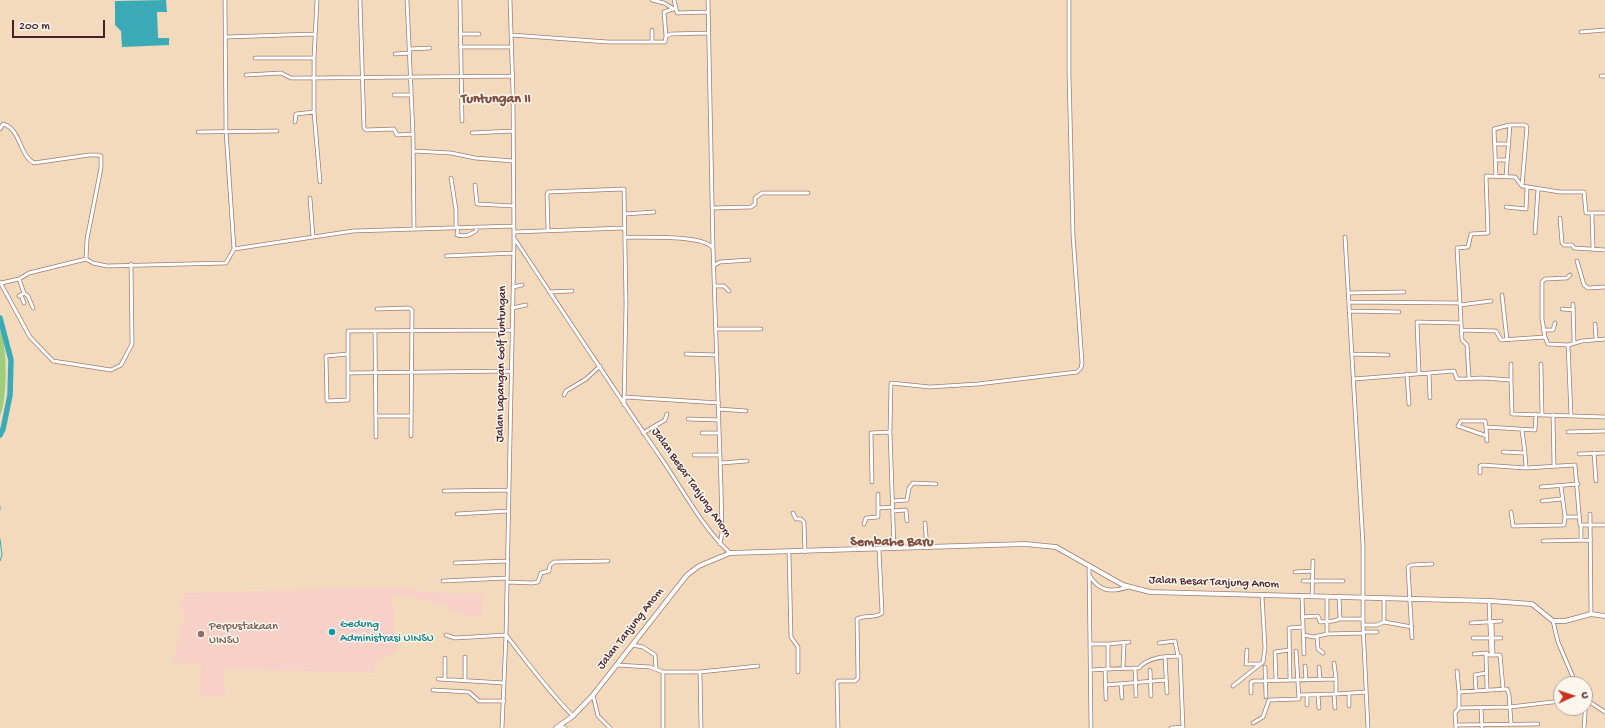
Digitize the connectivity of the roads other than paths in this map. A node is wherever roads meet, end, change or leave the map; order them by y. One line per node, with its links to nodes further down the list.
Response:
1 (225, 0): 22 (street)
2 (317, 0): 17 (street)
3 (360, 0): 35 (street)
4 (407, 0): 27 (street)
5 (510, 0): 20 (street, Jalan Lapangan Golf Tuntungan)
6 (652, 0): 11 (street)
7 (674, 0): 11 (street)
8 (708, 0): 12 (street)
9 (1069, 0): 182 (street)
10 (460, 1): 18 (street)
11 (674, 9): 12 (street); 21 (street)
12 (708, 12): 16 (street)
13 (652, 30): 23 (street)
14 (1605, 30): 15 (street)
15 (1581, 32)
16 (708, 33): 21 (street); 69 (street)
17 (314, 34): 22 (street); 31 (street)
18 (460, 34): 19 (street); 24 (street)
19 (479, 34)
20 (511, 35): 23 (street); 25 (street, Jalan Lapangan Golf Tuntungan)
21 (666, 36): 23 (street)
22 (226, 37): 45 (street)
23 (652, 42)
24 (460, 47): 25 (street); 36 (street)
25 (512, 47): 34 (street, Jalan Lapangan Golf Tuntungan)
26 (430, 48): 27 (street)
27 (410, 49): 28 (street)
28 (410, 53): 29 (street); 33 (street)
29 (395, 54)
30 (255, 58): 31 (street)
31 (314, 58): 37 (street)
32 (246, 74): 37 (street)
33 (410, 76): 35 (street); 36 (street); 39 (street)
34 (513, 76): 36 (street); 47 (street, Jalan Lapangan Golf Tuntungan)
35 (362, 77): 37 (street); 50 (street)
36 (461, 77): 41 (street)
37 (314, 78): 40 (street)
38 (394, 95): 39 (street)
39 (411, 95): 50 (street)
40 (314, 112): 42 (street); 60 (street)
41 (462, 121)
42 (295, 122)
43 (1510, 125): 51 (street); 52 (street); 62 (street)
44 (0, 129): 93 (street)
45 (226, 131): 46 (street); 48 (street); 89 (street)
46 (277, 131)
47 (513, 131): 49 (street); 56 (street, Jalan Lapangan Golf Tuntungan)
48 (198, 132)
49 (472, 132)
50 (413, 134): 53 (street)
51 (1495, 144): 52 (street); 54 (street)
52 (1509, 144): 55 (street)
53 (413, 151): 56 (street); 79 (street)
54 (1495, 160): 55 (street); 57 (street)
55 (1507, 160): 58 (street)
56 (513, 161): 67 (street, Jalan Lapangan Golf Tuntungan)
57 (1496, 176): 58 (street); 116 (street)
58 (1506, 176): 62 (street)
59 (451, 178): 76 (street)
60 (320, 182)
61 (475, 185): 67 (street)
62 (1522, 186): 63 (street)
63 (1527, 188): 64 (street); 68 (street)
64 (1538, 189): 73 (street); 82 (street)
65 (808, 193): 69 (street)
66 (310, 198): 85 (street)
67 (514, 206): 75 (street, Jalan Lapangan Golf Tuntungan)
68 (1506, 206)
69 (713, 208): 87 (street)
70 (654, 212): 72 (street)
71 (1605, 213): 73 (street)
72 (624, 214): 78 (street); 80 (street)
73 (1592, 214): 88 (street)
74 (1560, 218): 88 (street)
75 (514, 226): 77 (street); 81 (street, Jalan Lapangan Golf Tuntungan)
76 (457, 227): 77 (street); 77 (street); 79 (street)
77 (477, 227)
78 (624, 228): 80 (street); 83 (street)
79 (414, 229): 85 (street)
80 (548, 230): 81 (street)
81 (514, 232): 86 (street, Jalan Lapangan Golf Tuntungan)
82 (1535, 233)
83 (625, 237): 87 (street); 162 (street)
84 (1345, 237): 108 (street)
85 (313, 238): 89 (street)
86 (514, 238): 91 (street, Jalan Lapangan Golf Tuntungan); 107 (street, Jalan Besar Tanjung Anom)
87 (713, 248): 97 (street)
88 (1593, 248): 90 (street)
89 (234, 250): 96 (street)
90 (1605, 250)
91 (514, 253): 92 (street); 103 (street, Jalan Lapangan Golf Tuntungan)
92 (446, 256)
93 (86, 258): 96 (street); 99 (street)
94 (749, 260): 97 (street)
95 (1577, 261): 104 (street)
96 (131, 264): 100 (street)
97 (714, 265): 102 (street)
98 (1570, 275): 135 (street)
99 (19, 279): 100 (street); 110 (street)
100 (1, 282)
101 (522, 285): 103 (street)
102 (715, 286): 106 (street); 130 (street)
103 (513, 287): 120 (street, Jalan Lapangan Golf Tuntungan)
104 (1605, 287)
105 (572, 291): 107 (street)
106 (729, 291)
107 (550, 292): 150 (street, Jalan Besar Tanjung Anom)
108 (1348, 292): 109 (street); 113 (street)
109 (1404, 292)
110 (21, 295): 115 (street); 119 (street)
111 (1502, 295): 140 (street)
112 (1491, 301): 116 (street)
113 (1349, 302): 114 (street); 124 (street)
114 (1369, 302): 116 (street); 125 (street)
115 (24, 303)
116 (1460, 304): 128 (street)
117 (1574, 304): 123 (street)
118 (526, 305): 120 (street)
119 (33, 308)
120 (512, 308): 133 (street, Jalan Lapangan Golf Tuntungan)
121 (378, 309): 132 (street)
122 (1562, 309): 123 (street)
123 (1574, 310): 141 (street)
124 (1349, 311): 125 (street); 145 (street)
125 (1368, 311): 126 (street)
126 (1399, 312)
127 (1555, 322): 135 (street)
128 (1461, 323): 134 (street); 155 (street)
129 (1594, 324): 138 (street)
130 (717, 328): 131 (street); 146 (street)
131 (761, 329)
132 (411, 330): 133 (street); 136 (street); 153 (street)
133 (512, 330): 151 (street, Jalan Lapangan Golf Tuntungan)
134 (1461, 330): 140 (street); 158 (street)
135 (1543, 330): 137 (street)
136 (375, 331): 143 (street); 152 (street)
137 (1545, 337): 140 (street); 142 (street)
138 (1596, 339): 139 (street); 141 (street)
139 (1605, 339)
140 (1507, 340)
141 (1574, 343): 142 (street)
142 (1568, 345): 173 (street)
143 (348, 354): 154 (street); 154 (street)
144 (686, 354): 146 (street)
145 (1352, 354): 147 (street); 159 (street)
146 (717, 355): 164 (street)
147 (1388, 355)
148 (1511, 364): 160 (street)
149 (1541, 364): 171 (street)
150 (600, 366): 161 (street); 166 (street, Jalan Besar Tanjung Anom)
151 (511, 371): 153 (street); 209 (street, Jalan Lapangan Golf Tuntungan)
152 (376, 372): 153 (street); 154 (street); 174 (street)
153 (412, 372): 175 (street)
154 (348, 373)
155 (1419, 373): 156 (street); 157 (street)
156 (1429, 373): 158 (street); 163 (street)
157 (1407, 374): 159 (street); 165 (street)
158 (1469, 378): 160 (street)
159 (1354, 379): 261 (street)
160 (1511, 380): 170 (street)
161 (564, 395)
162 (625, 398): 164 (street); 166 (street)
163 (1430, 398)
164 (719, 403): 167 (street)
165 (1410, 404)
166 (624, 405): 184 (street, Jalan Besar Tanjung Anom)
167 (719, 409): 168 (street); 178 (street)
168 (746, 411)
169 (667, 414): 184 (street)
170 (1536, 414): 171 (street); 180 (street)
171 (1542, 415): 172 (street)
172 (1553, 415): 173 (street); 200 (street)
173 (1571, 415): 176 (street)
174 (376, 416): 175 (street); 187 (street)
175 (411, 416): 188 (street)
176 (1605, 416)
177 (688, 419): 178 (street)
178 (719, 420): 186 (street)
179 (1486, 427): 180 (street); 189 (street); 189 (street)
180 (1522, 430): 192 (street)
181 (1605, 431): 183 (street)
182 (890, 432): 203 (street); 213 (street)
183 (1568, 432)
184 (643, 433): 233 (street, Jalan Besar Tanjung Anom)
185 (702, 433): 186 (street)
186 (719, 433): 197 (street)
187 (376, 436)
188 (412, 436)
189 (1487, 436): 190 (street)
190 (1487, 441)
191 (1502, 452): 192 (street)
192 (1525, 453): 201 (street)
193 (1594, 453): 194 (street); 195 (street); 204 (street)
194 (1605, 453)
195 (1579, 454)
196 (694, 455): 197 (street)
197 (720, 455): 199 (street)
198 (747, 461): 199 (street)
199 (721, 463): 233 (street)
200 (1554, 466): 201 (street); 206 (street)
201 (1526, 468): 202 (street)
202 (1480, 473)
203 (872, 482)
204 (1596, 482)
205 (936, 484): 213 (street)
206 (1578, 484): 207 (street); 222 (street)
207 (1561, 486): 208 (street); 212 (street)
208 (1541, 487)
209 (509, 490): 210 (street); 217 (street, Jalan Lapangan Golf Tuntungan)
210 (444, 492)
211 (878, 494): 215 (street)
212 (1561, 500): 214 (street); 223 (street)
213 (893, 501): 216 (street)
214 (1542, 501)
215 (878, 508): 216 (street); 226 (street)
216 (893, 509): 224 (street); 235 (street)
217 (508, 511): 220 (street); 240 (street, Jalan Lapangan Golf Tuntungan)
218 (1511, 512): 223 (street)
219 (794, 513): 237 (street)
220 (457, 514)
221 (1590, 514): 229 (street)
222 (1580, 516): 223 (street); 228 (street)
223 (1565, 517)
224 (907, 521)
225 (925, 523): 234 (street)
226 (864, 524)
227 (1605, 525): 229 (street)
228 (1581, 526): 229 (street); 230 (street)
229 (1590, 526): 231 (street)
230 (1581, 540): 231 (street); 232 (street)
231 (1591, 540): 265 (street)
232 (1543, 541)
233 (720, 544): 238 (street, Jalan Besar Tanjung Anom)
234 (927, 548): 235 (main road, Jalan Besar Tanjung Anom); 245 (main road, Jalan Besar Tanjung Anom)
235 (894, 549): 236 (main road, Jalan Besar Tanjung Anom)
236 (880, 550): 237 (main road, Jalan Besar Tanjung Anom); 392 (street)
237 (804, 552): 239 (main road, Jalan Besar Tanjung Anom)
238 (730, 553): 239 (main road, Jalan Besar Tanjung Anom); 295 (main road, Jalan Tanjung Anom)
239 (789, 553): 324 (street)
240 (507, 560): 243 (street); 249 (street, Jalan Lapangan Golf Tuntungan)
241 (608, 561): 253 (street)
242 (1313, 561): 246 (street)
243 (455, 563)
244 (1432, 564): 263 (street)
245 (1089, 566): 248 (street); 255 (main road, Jalan Besar Tanjung Anom)
246 (1313, 571): 247 (street); 254 (street)
247 (1295, 572)
248 (1089, 574): 255 (street); 293 (street)
249 (507, 578): 250 (street); 253 (street, Jalan Lapangan Golf Tuntungan)
250 (443, 581)
251 (1302, 581): 254 (street)
252 (1343, 581): 254 (street)
253 (507, 582): 284 (street, Jalan Lapangan Golf Tuntungan)
254 (1313, 582): 258 (street)
255 (1128, 587): 256 (main road, Jalan Besar Tanjung Anom)
256 (1262, 596): 257 (main road, Jalan Besar Tanjung Anom); 309 (street)
257 (1302, 596): 258 (main road, Jalan Besar Tanjung Anom); 267 (street)
258 (1312, 596): 259 (main road, Jalan Besar Tanjung Anom)
259 (1327, 596): 260 (main road, Jalan Besar Tanjung Anom); 272 (street)
260 (1340, 596): 261 (main road, Jalan Besar Tanjung Anom); 268 (street)
261 (1363, 597): 262 (main road, Jalan Besar Tanjung Anom); 269 (street)
262 (1384, 598): 263 (main road, Jalan Besar Tanjung Anom); 273 (street)
263 (1411, 599): 264 (main road, Jalan Besar Tanjung Anom); 278 (street)
264 (1490, 601): 271 (main road, Jalan Besar Tanjung Anom); 274 (street)
265 (1591, 614): 266 (main road); 271 (main road)
266 (1605, 616)
267 (1302, 617): 272 (street); 277 (street)
268 (1340, 619): 269 (street); 272 (street)
269 (1363, 619): 276 (street)
270 (1501, 621): 274 (street)
271 (1553, 621): 326 (street)
272 (1327, 622): 281 (street)
273 (1384, 622): 276 (street); 278 (street)
274 (1491, 622): 275 (street); 288 (street)
275 (1471, 623)
276 (1363, 625): 280 (street)
277 (1303, 627): 283 (street); 297 (street)
278 (1412, 627): 286 (street)
279 (1377, 632): 280 (street)
280 (1363, 633): 281 (street); 348 (street)
281 (1327, 634): 285 (street)
282 (446, 635): 284 (street)
283 (1303, 635): 285 (street); 302 (street)
284 (506, 636): 339 (street, Jalan Lapangan Golf Tuntungan); 374 (street)
285 (1317, 636): 300 (street)
286 (1412, 638)
287 (1473, 638): 288 (street)
288 (1491, 638): 289 (street); 301 (street)
289 (1501, 638)
290 (1129, 642): 291 (street)
291 (1124, 643): 294 (street); 316 (street)
292 (1159, 643): 304 (street)
293 (1090, 644): 294 (street); 319 (street)
294 (1108, 644): 318 (street)
295 (632, 645): 310 (main road, Jalan Tanjung Anom); 315 (street)
296 (1247, 650): 309 (street)
297 (1289, 650): 332 (street); 333 (street)
298 (1296, 651): 334 (street)
299 (1499, 652): 301 (street)
300 (1323, 653)
301 (1492, 653): 303 (street)
302 (1304, 654)
303 (1474, 654)
304 (1178, 656): 306 (street); 384 (street)
305 (465, 657): 330 (street)
306 (1165, 657): 317 (street); 331 (street)
307 (445, 658): 328 (street)
308 (1334, 663): 329 (street)
309 (1261, 664): 343 (street)
310 (617, 665): 315 (street); 355 (main road, Jalan Tanjung Anom)
311 (758, 666): 323 (street)
312 (1305, 666): 335 (street)
313 (1266, 667): 337 (street)
314 (1319, 667): 336 (street)
315 (656, 668): 322 (street)
316 (1123, 668): 317 (street); 318 (street)
317 (1135, 668): 340 (street)
318 (1107, 669): 319 (street); 342 (street)
319 (1091, 670): 393 (street)
320 (1150, 670): 338 (street)
321 (1457, 671): 349 (street)
322 (663, 672): 323 (street); 390 (street)
323 (700, 672): 391 (street)
324 (798, 672)
325 (1486, 673): 344 (street); 345 (street); 347 (street)
326 (1572, 676)
327 (438, 679): 328 (street)
328 (445, 679): 330 (street)
329 (1336, 679): 336 (street); 353 (street)
330 (465, 680): 339 (street)
331 (1166, 680): 338 (street); 350 (street)
332 (1276, 680): 333 (street); 337 (street)
333 (1290, 680): 334 (street)
334 (1298, 680): 335 (street); 356 (street)
335 (1306, 680): 336 (street)
336 (1320, 680)
337 (1266, 681): 351 (street); 360 (street)
338 (1150, 682): 340 (street); 359 (street)
339 (504, 683): 363 (street, Jalan Lapangan Golf Tuntungan)
340 (1135, 683): 341 (street); 358 (street)
341 (1121, 684): 342 (street); 361 (street)
342 (1106, 685): 362 (street)
343 (1233, 686)
344 (1502, 688): 345 (street); 368 (street)
345 (1487, 689): 347 (street)
346 (434, 690): 363 (street)
347 (1476, 690): 349 (street)
348 (1366, 692): 354 (street); 395 (street)
349 (1458, 692): 371 (street)
350 (1167, 693)
351 (1251, 693)
352 (1307, 694): 356 (street); 357 (street); 366 (street)
353 (1335, 694): 354 (street); 357 (street); 370 (street)
354 (1349, 694): 367 (street)
355 (593, 695): 374 (main road, Jalan Tanjung Anom); 389 (street)
356 (1299, 695): 376 (street)
357 (1318, 695): 369 (street)
358 (1136, 696)
359 (1151, 696)
360 (1266, 697)
361 (1122, 698)
362 (1106, 699)
363 (504, 701): 386 (street, Jalan Lapangan Golf Tuntungan)
364 (1553, 702): 368 (street)
365 (1593, 704): 373 (street)
366 (1307, 705)
367 (1349, 706)
368 (1510, 707): 372 (street); 377 (street)
369 (1319, 708)
370 (1335, 708)
371 (1459, 708): 372 (street); 385 (street)
372 (1481, 708): 381 (street)
373 (1605, 712)
374 (573, 716): 380 (main road, Jalan Tanjung Anom)
375 (1584, 716): 397 (street)
376 (1253, 723)
377 (1511, 723): 378 (street); 382 (street)
378 (1515, 724): 383 (street); 396 (street)
379 (1538, 724): 383 (street)
380 (560, 726): 387 (main road, Jalan Tanjung Anom); 388 (street)
381 (1481, 726): 382 (street); 385 (street)
382 (1498, 726)
383 (1533, 726)
384 (1183, 727): 394 (street)
385 (1456, 727)
386 (502, 728)
387 (556, 728)
388 (565, 728)
389 (610, 728)
390 (663, 728)
391 (701, 728)
392 (838, 728)
393 (1091, 728)
394 (1171, 728)
395 (1368, 728)
396 (1515, 728)
397 (1584, 728)

